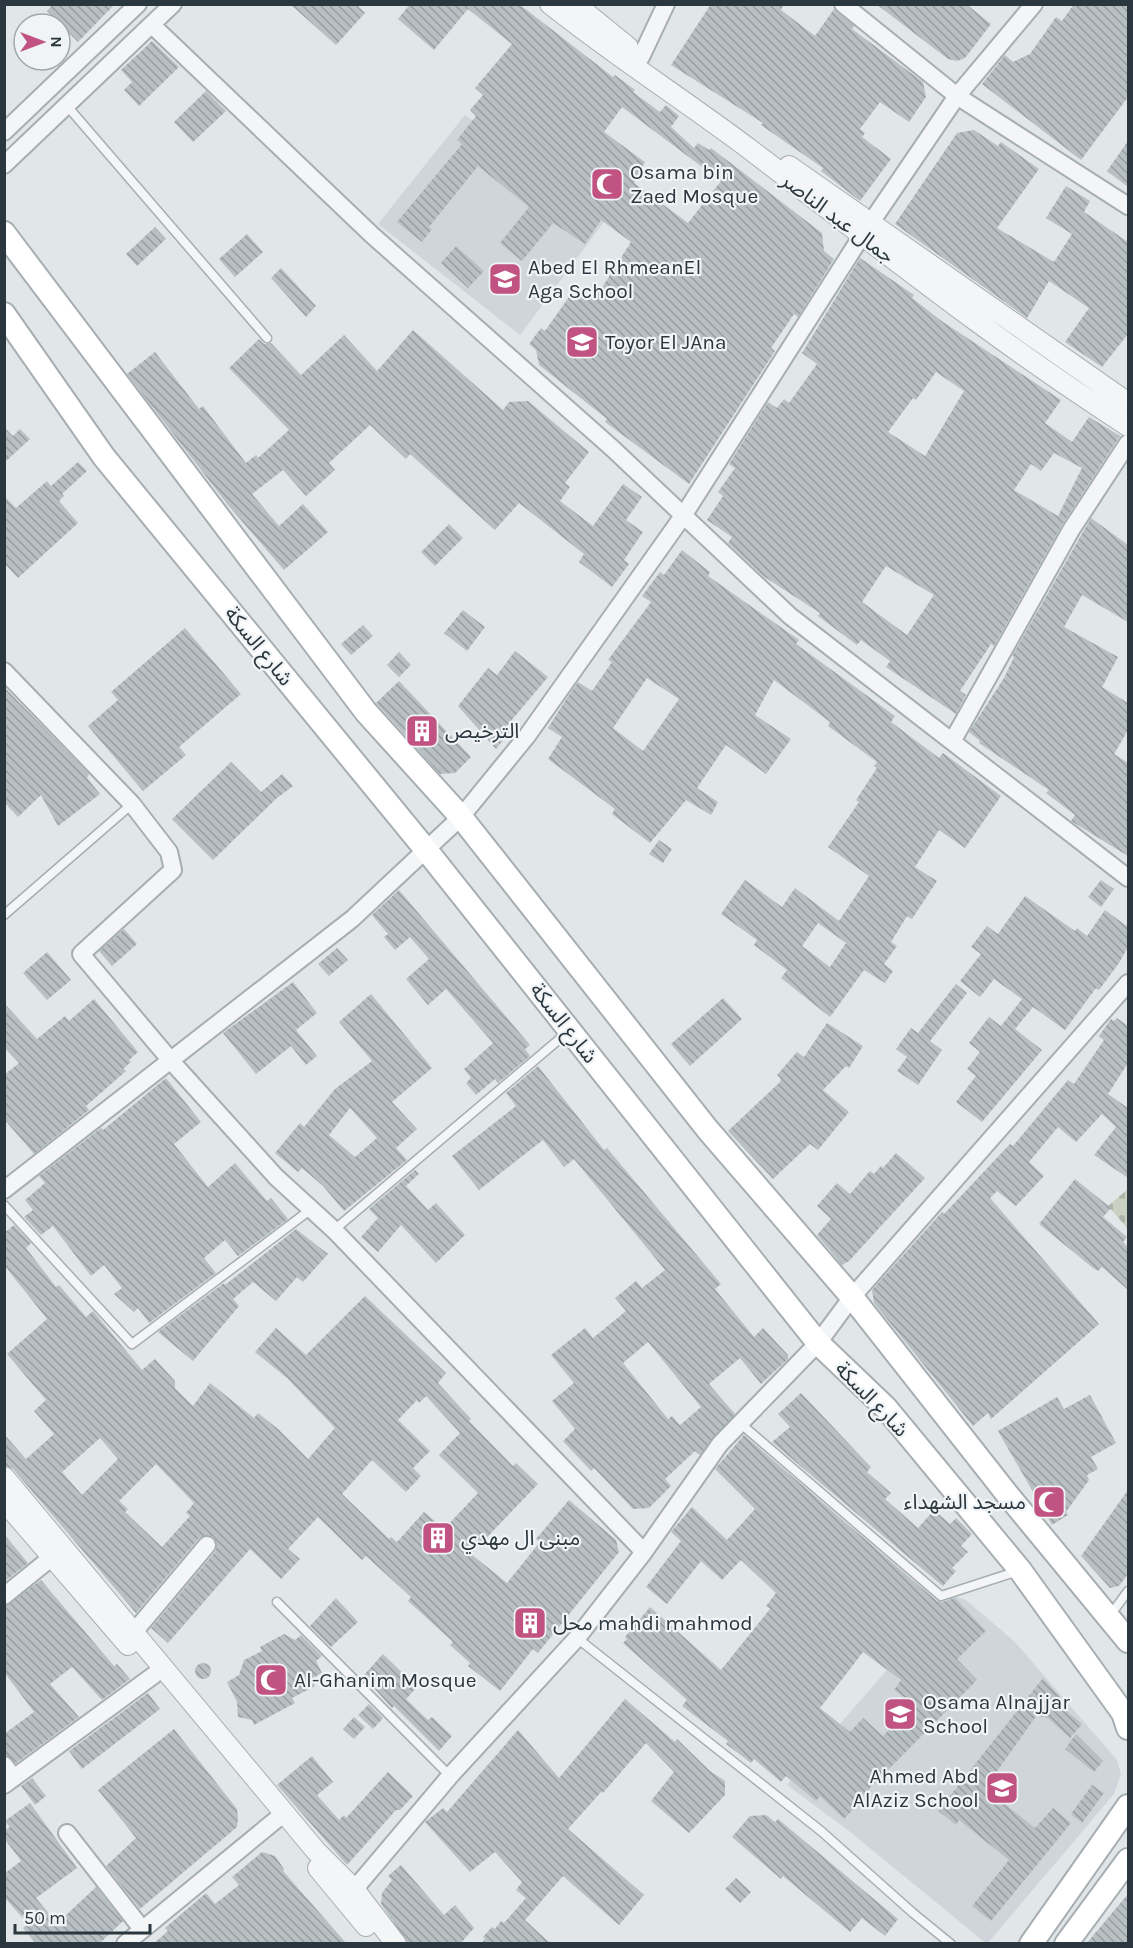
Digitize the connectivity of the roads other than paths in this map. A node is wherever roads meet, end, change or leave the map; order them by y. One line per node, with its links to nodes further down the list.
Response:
1 (138, 4): 12 (street)
2 (173, 4): 8 (street)
3 (550, 4): 15 (street, جمال عبد الناصر)
4 (574, 4): 9 (street, جمال عبد الناصر)
5 (666, 4): 9 (street)
6 (843, 4): 10 (street)
7 (1034, 4): 10 (street)
8 (152, 25): 11 (street); 22 (street)
9 (641, 57): 15 (street, جمال عبد الناصر)
10 (957, 96): 14 (street); 15 (street)
11 (68, 107): 13 (street); 18 (lane)
12 (4, 132)
13 (4, 165)
14 (1128, 206)
15 (866, 230): 19 (street, جمال عبد الناصر); 20 (street, جمال عبد الناصر); 22 (street)
16 (4, 233): 26 (main road, شارع السكة)
17 (4, 314): 27 (main road, شارع السكة)
18 (267, 338)
19 (1128, 403)
20 (1128, 426)
21 (1128, 443): 24 (street)
22 (683, 516): 24 (street); 26 (street)
23 (4, 671): 25 (street)
24 (953, 740): 28 (street)
25 (132, 804): 29 (lane); 32 (street)
26 (461, 817): 27 (street); 37 (main road, شارع السكة)
27 (427, 851): 31 (main road, شارع السكة); 32 (street)
28 (1128, 878)
29 (4, 915)
30 (1128, 983): 37 (street)
31 (570, 1030): 36 (lane); 38 (main road, شارع السكة)
32 (172, 1062): 33 (street); 35 (street)
33 (4, 1190)
34 (4, 1205): 35 (lane)
35 (310, 1210): 36 (street)
36 (334, 1230): 43 (street)
37 (852, 1297): 38 (street); 49 (main road, شارع السكة)
38 (818, 1343): 39 (street); 45 (main road, شارع السكة)
39 (741, 1424): 43 (street); 45 (lane)
40 (4, 1478): 50 (street)
41 (4, 1501): 44 (street)
42 (207, 1545): 50 (street)
43 (644, 1552): 51 (street)
44 (51, 1558): 47 (street); 53 (street)
45 (1020, 1570): 54 (main road, شارع السكة)
46 (1128, 1591): 49 (lane)
47 (4, 1596)
48 (277, 1602): 56 (lane)
49 (1108, 1617): 52 (main road, شارع السكة)
50 (134, 1632): 61 (street)
51 (577, 1638): 56 (street); 66 (lane)
52 (1128, 1641)
53 (154, 1675): 55 (street); 58 (street)
54 (1128, 1728)
55 (8, 1776)
56 (450, 1776): 61 (street)
57 (1128, 1806): 67 (main road)
58 (277, 1819): 61 (street); 62 (street)
59 (67, 1833): 62 (street)
60 (1128, 1860): 68 (main road)
61 (350, 1895): 64 (street); 65 (street)
62 (142, 1929): 63 (street)
63 (125, 1944)
64 (380, 1944)
65 (396, 1944)
66 (951, 1944)
67 (1031, 1944)
68 (1066, 1944)

